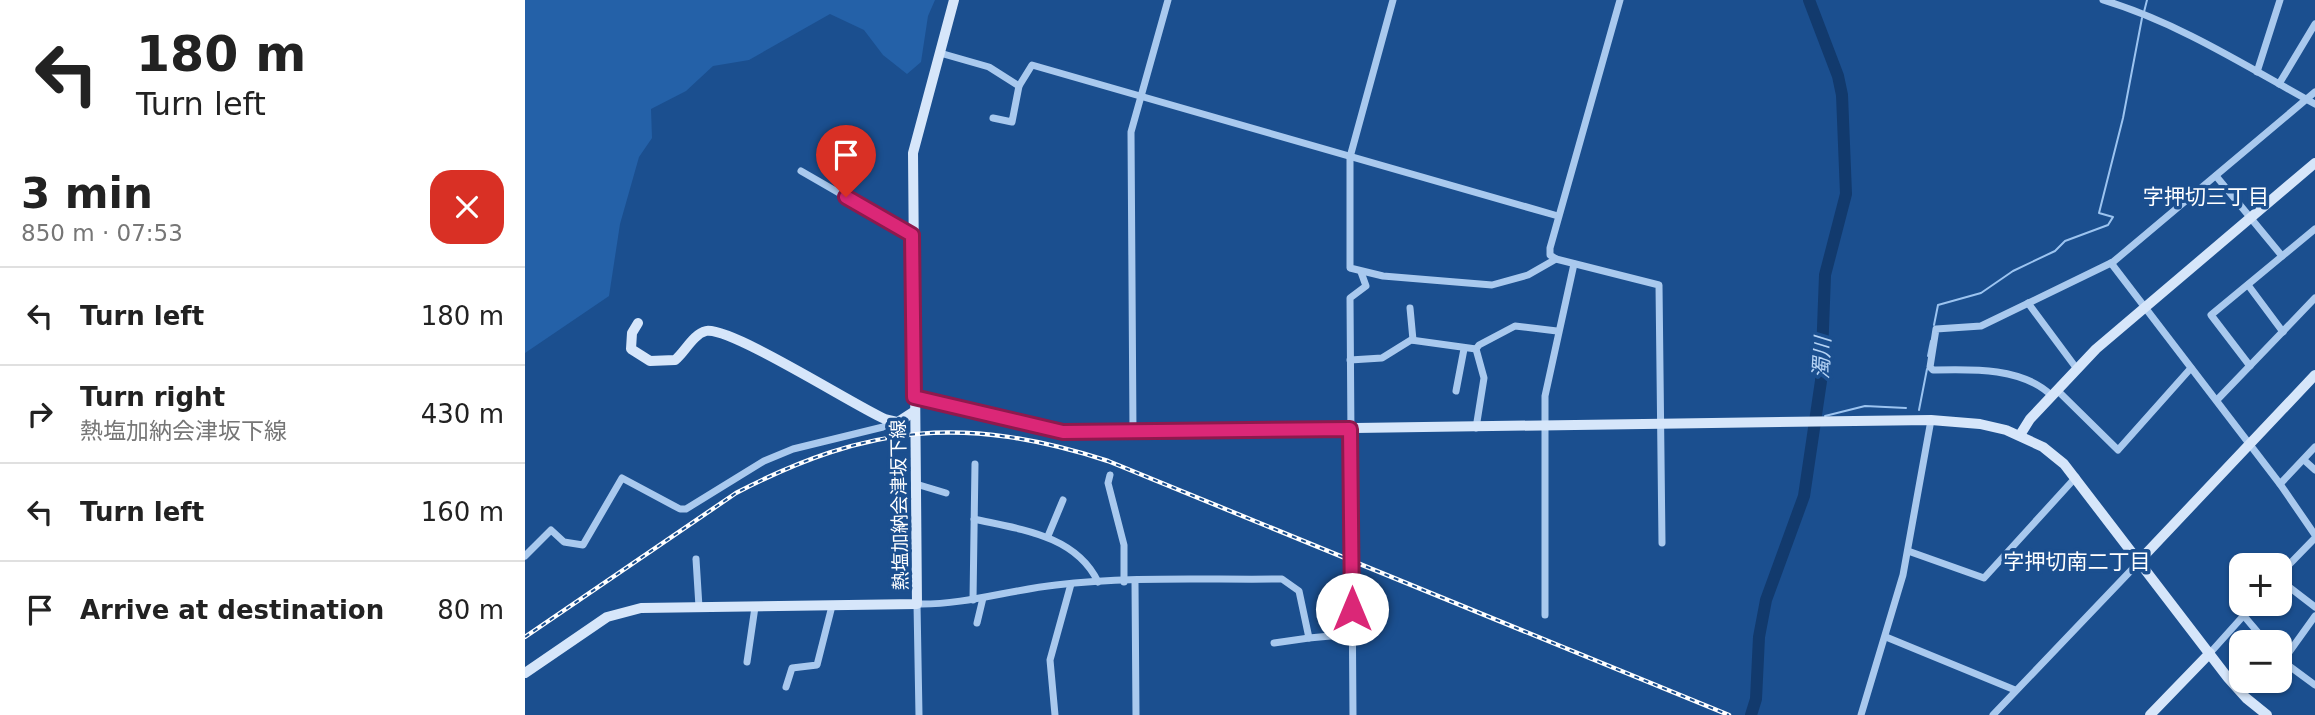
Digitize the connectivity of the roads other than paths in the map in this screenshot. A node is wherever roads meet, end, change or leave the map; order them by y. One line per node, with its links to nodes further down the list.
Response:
1 (954, 0): 8 (street, 熱塩加納会津坂下線)
2 (1168, 0): 13 (street)
3 (1393, 0): 17 (street)
4 (1620, 0): 21 (street)
5 (2103, 0): 9 (street)
6 (2280, 0): 9 (street)
7 (2315, 24): 10 (street)
8 (940, 53): 11 (street); 24 (street, 熱塩加納会津坂下線)
9 (2257, 72): 10 (street)
10 (2279, 84): 14 (street)
11 (1019, 86): 13 (street); 16 (street)
12 (2315, 93): 14 (street)
13 (1141, 98): 17 (street); 57 (street)
14 (2307, 100): 15 (street); 20 (street)
15 (2315, 104)
16 (993, 118)
17 (1350, 157): 21 (street); 29 (street)
18 (2315, 163): 22 (street)
19 (801, 171): 24 (street)
20 (2216, 176): 22 (street); 27 (street)
21 (1558, 216): 26 (street)
22 (2250, 219): 25 (street); 33 (street)
23 (2315, 229): 25 (street)
24 (912, 235): 48 (street, 熱塩加納会津坂下線)
25 (2282, 256): 30 (street)
26 (1556, 259): 28 (street); 29 (street)
27 (2111, 263): 32 (street); 33 (street)
28 (1574, 264): 36 (street); 53 (street)
29 (1361, 272): 41 (street)
30 (2248, 285): 37 (street); 42 (street)
31 (2315, 298): 37 (street)
32 (2028, 303): 44 (street); 47 (street)
33 (2145, 307): 43 (street); 44 (street)
34 (1410, 308): 38 (street)
35 (638, 323): 52 (street)
36 (1557, 331): 40 (street); 54 (street)
37 (2283, 332): 42 (street)
38 (1413, 340): 39 (street); 41 (street)
39 (1464, 349): 40 (street); 46 (street)
40 (1476, 349): 55 (street)
41 (1350, 360): 56 (street)
42 (2250, 366): 49 (street)
43 (2191, 368): 47 (street); 49 (street)
44 (2077, 369): 47 (street)
45 (2315, 375): 59 (street)
46 (1456, 391)
47 (2055, 393): 58 (street)
48 (914, 397): 50 (street, 熱塩加納会津坂下線); 57 (street)
49 (2217, 400): 59 (street)
50 (915, 411): 52 (street); 66 (street, 熱塩加納会津坂下線)
51 (1931, 420): 53 (street); 58 (street); 74 (street)
52 (891, 421): 75 (street)
53 (1660, 425): 54 (street); 73 (street)
54 (1546, 427): 55 (street); 91 (street)
55 (1476, 428): 56 (street)
56 (1350, 429): 57 (street); 96 (street)
57 (1133, 432)
58 (2020, 435): 65 (street)
59 (2250, 444): 67 (street); 77 (street)
60 (2315, 447): 61 (street)
61 (2304, 460): 63 (street); 67 (street)
62 (975, 464): 70 (street)
63 (2315, 470)
64 (1110, 475): 80 (street)
65 (2076, 477): 74 (street); 77 (street)
66 (916, 484): 68 (street); 86 (street, 熱塩加納会津坂下線)
67 (2280, 484): 72 (street)
68 (946, 493)
69 (1063, 500): 71 (street)
70 (974, 519): 71 (street); 85 (street)
71 (1048, 536): 79 (street)
72 (2315, 536): 78 (street)
73 (1662, 543)
74 (1908, 551): 97 (street)
75 (525, 556)
76 (696, 559): 88 (street)
77 (2140, 560): 101 (street); 107 (street)
78 (2292, 561)
79 (1098, 582): 80 (street); 82 (street)
80 (1124, 582): 81 (street)
81 (1135, 582): 98 (street); 110 (street)
82 (1071, 584): 84 (street); 109 (street)
83 (2292, 589): 90 (street)
84 (983, 598): 85 (street); 94 (street)
85 (973, 600): 86 (street)
86 (917, 604): 87 (street, 熱塩加納会津坂下線); 108 (street)
87 (832, 606): 89 (street, 熱塩加納会津坂下線); 106 (street)
88 (699, 607): 89 (street, 熱塩加納会津坂下線); 104 (street, 熱塩加納会津坂下線)
89 (755, 607): 102 (street)
90 (2315, 607)
91 (1545, 615)
92 (2244, 616): 95 (street); 101 (street)
93 (2315, 616): 100 (street)
94 (977, 623)
95 (2256, 630)
96 (1352, 634): 98 (street); 111 (street)
97 (1886, 637): 107 (street); 112 (street)
98 (1309, 638): 99 (street)
99 (1273, 643)
100 (2292, 646)
101 (2210, 653): 114 (street); 115 (street)
102 (747, 662)
103 (2292, 669): 105 (street)
104 (525, 673)
105 (2315, 685)
106 (786, 687)
107 (2015, 690): 113 (street)
108 (919, 715)
109 (1055, 715)
110 (1136, 715)
111 (1353, 715)
112 (1861, 715)
113 (1993, 715)
114 (2150, 715)
115 (2267, 715)

